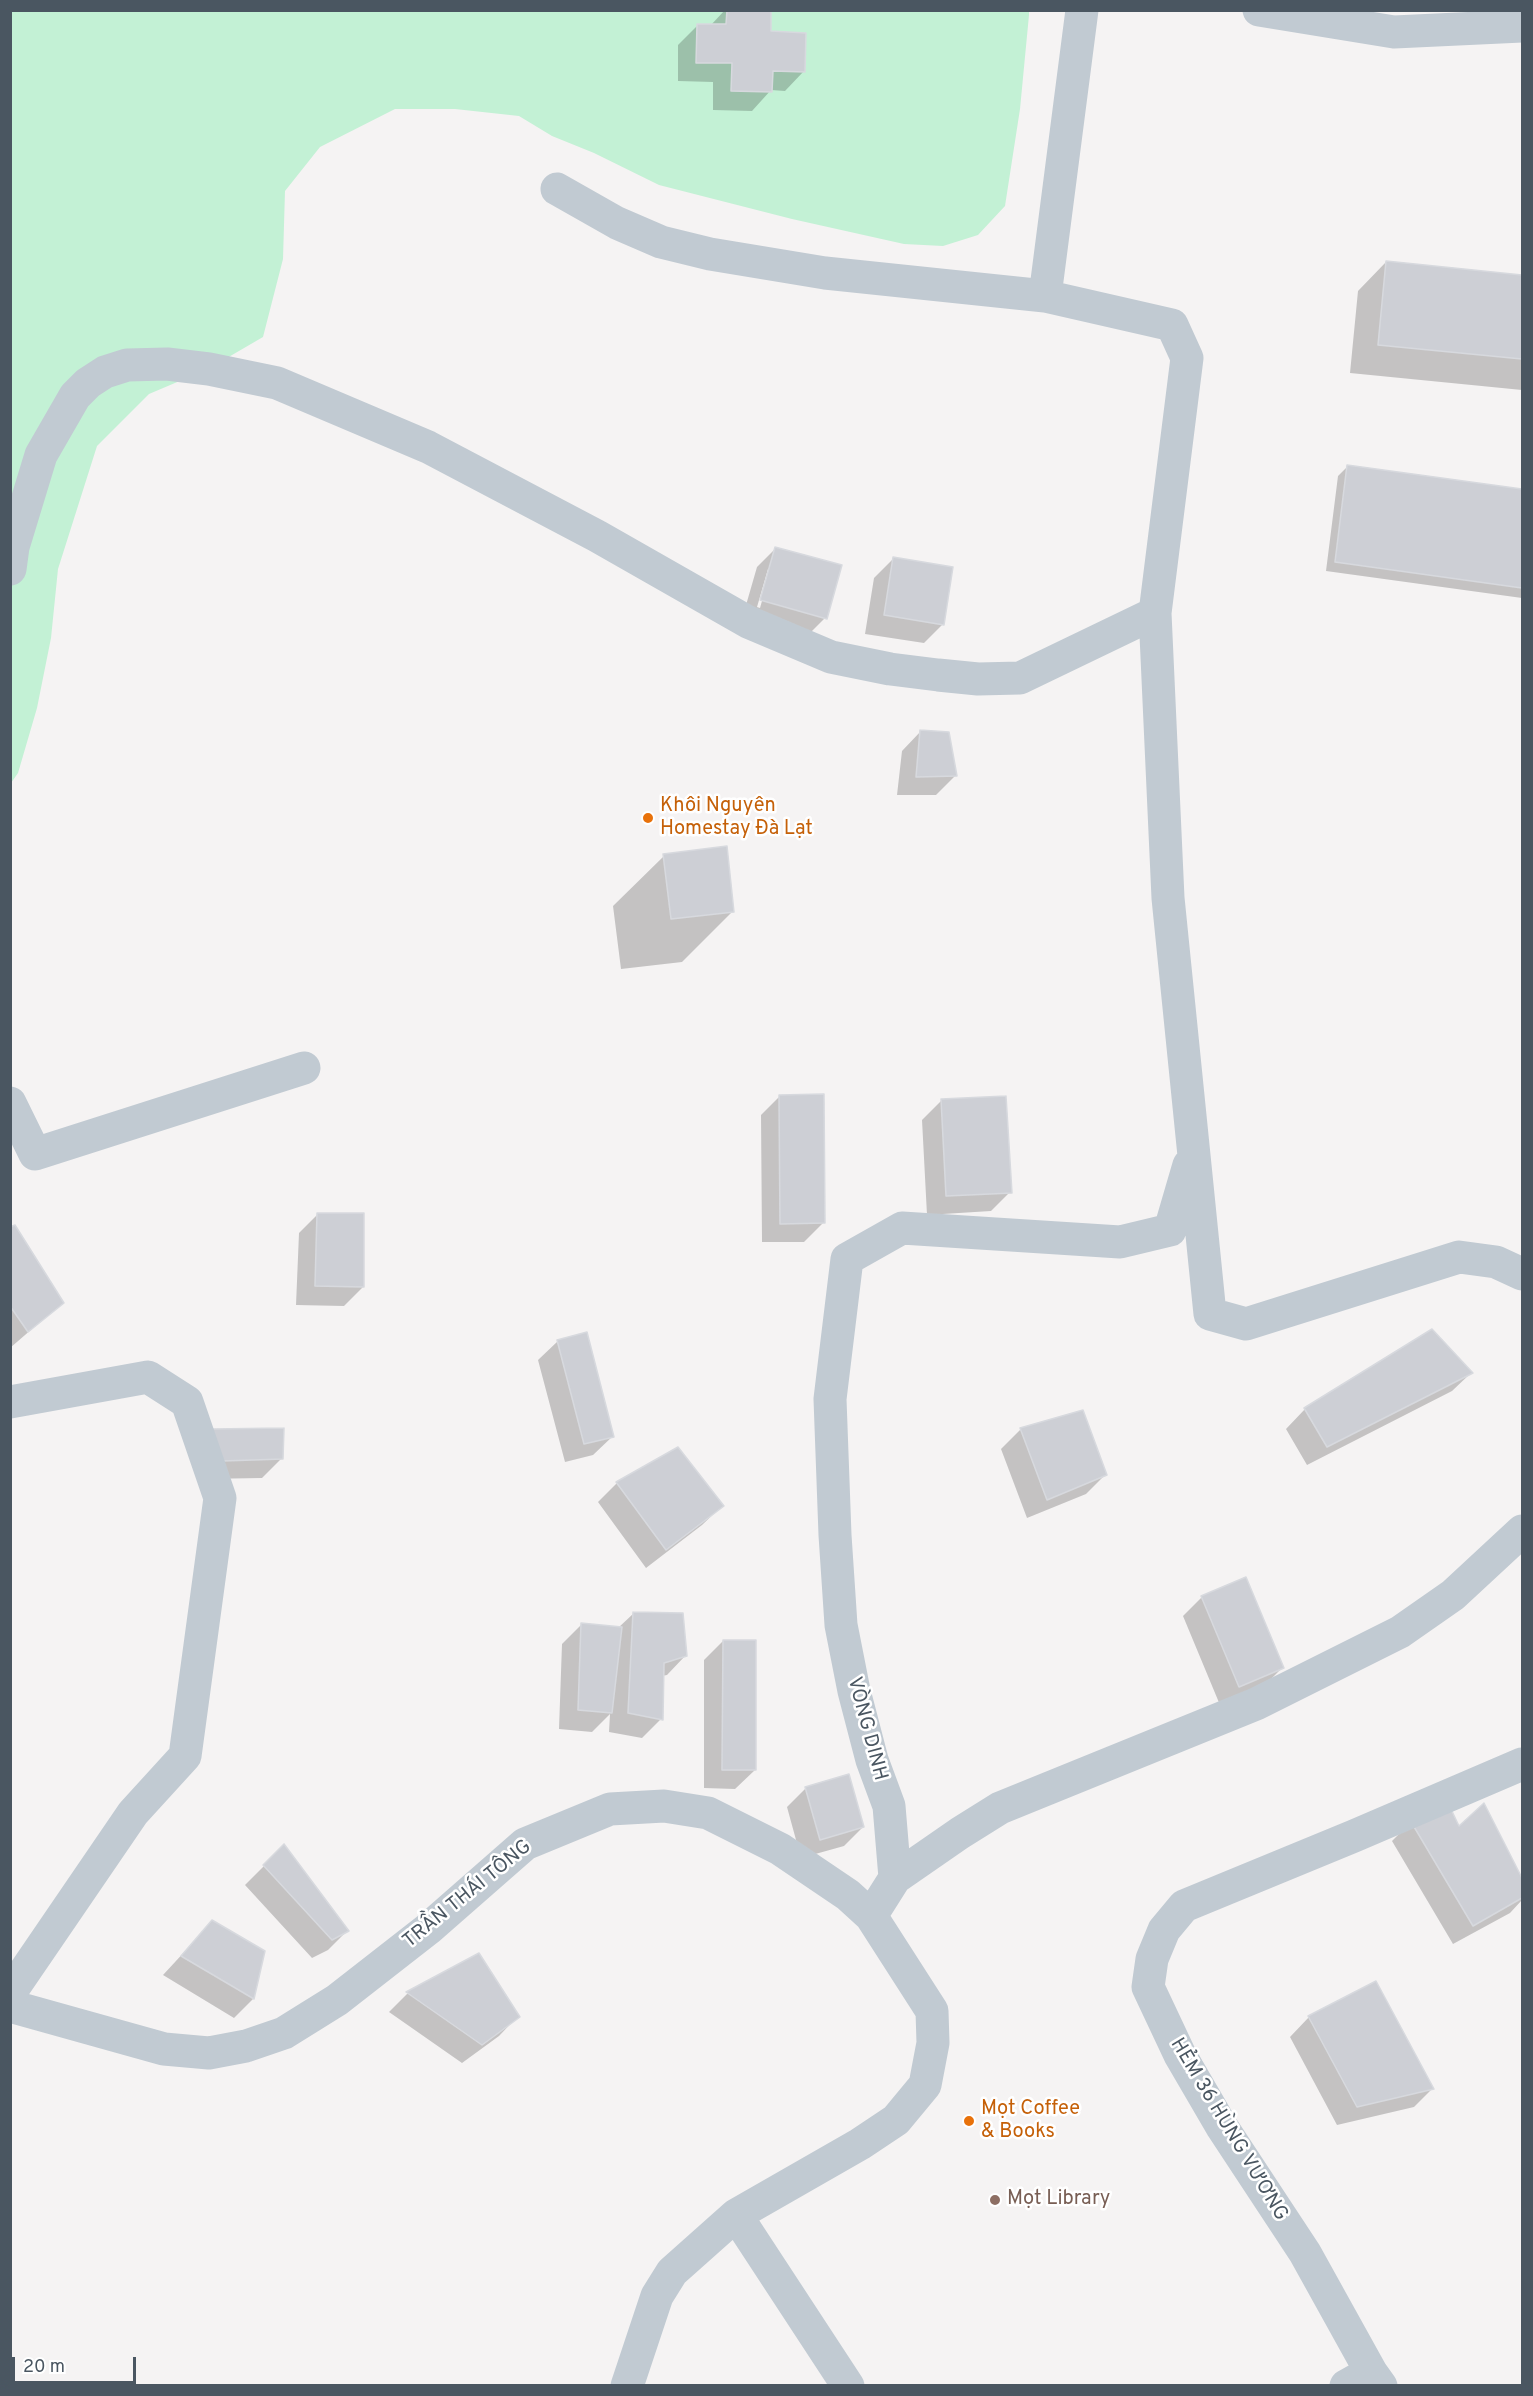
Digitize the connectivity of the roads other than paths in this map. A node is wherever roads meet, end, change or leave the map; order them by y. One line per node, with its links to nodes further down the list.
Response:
1 (1082, 10): 5 (street)
2 (1258, 10): 3 (street)
3 (1522, 26)
4 (557, 189): 5 (street)
5 (1045, 296): 7 (street)
6 (10, 569): 7 (street)
7 (1155, 613): 10 (street)
8 (304, 1068): 9 (street)
9 (10, 1103)
10 (1193, 1151): 11 (street); 15 (street, VÒNG DINH)
11 (1522, 1274)
12 (10, 1402): 17 (street)
13 (1522, 1531): 15 (street)
14 (1522, 1764): 20 (street, HẺM 36 HÙNG VƯƠNG)
15 (895, 1878): 16 (street)
16 (871, 1916): 18 (street, TRẦN THÁI TÔNG); 19 (street, TRẦN THÁI TÔNG)
17 (10, 1993)
18 (10, 2006)
19 (736, 2215): 21 (street, TRẦN THÁI TÔNG); 22 (street)
20 (1366, 2381)
21 (627, 2385)
22 (848, 2385)

